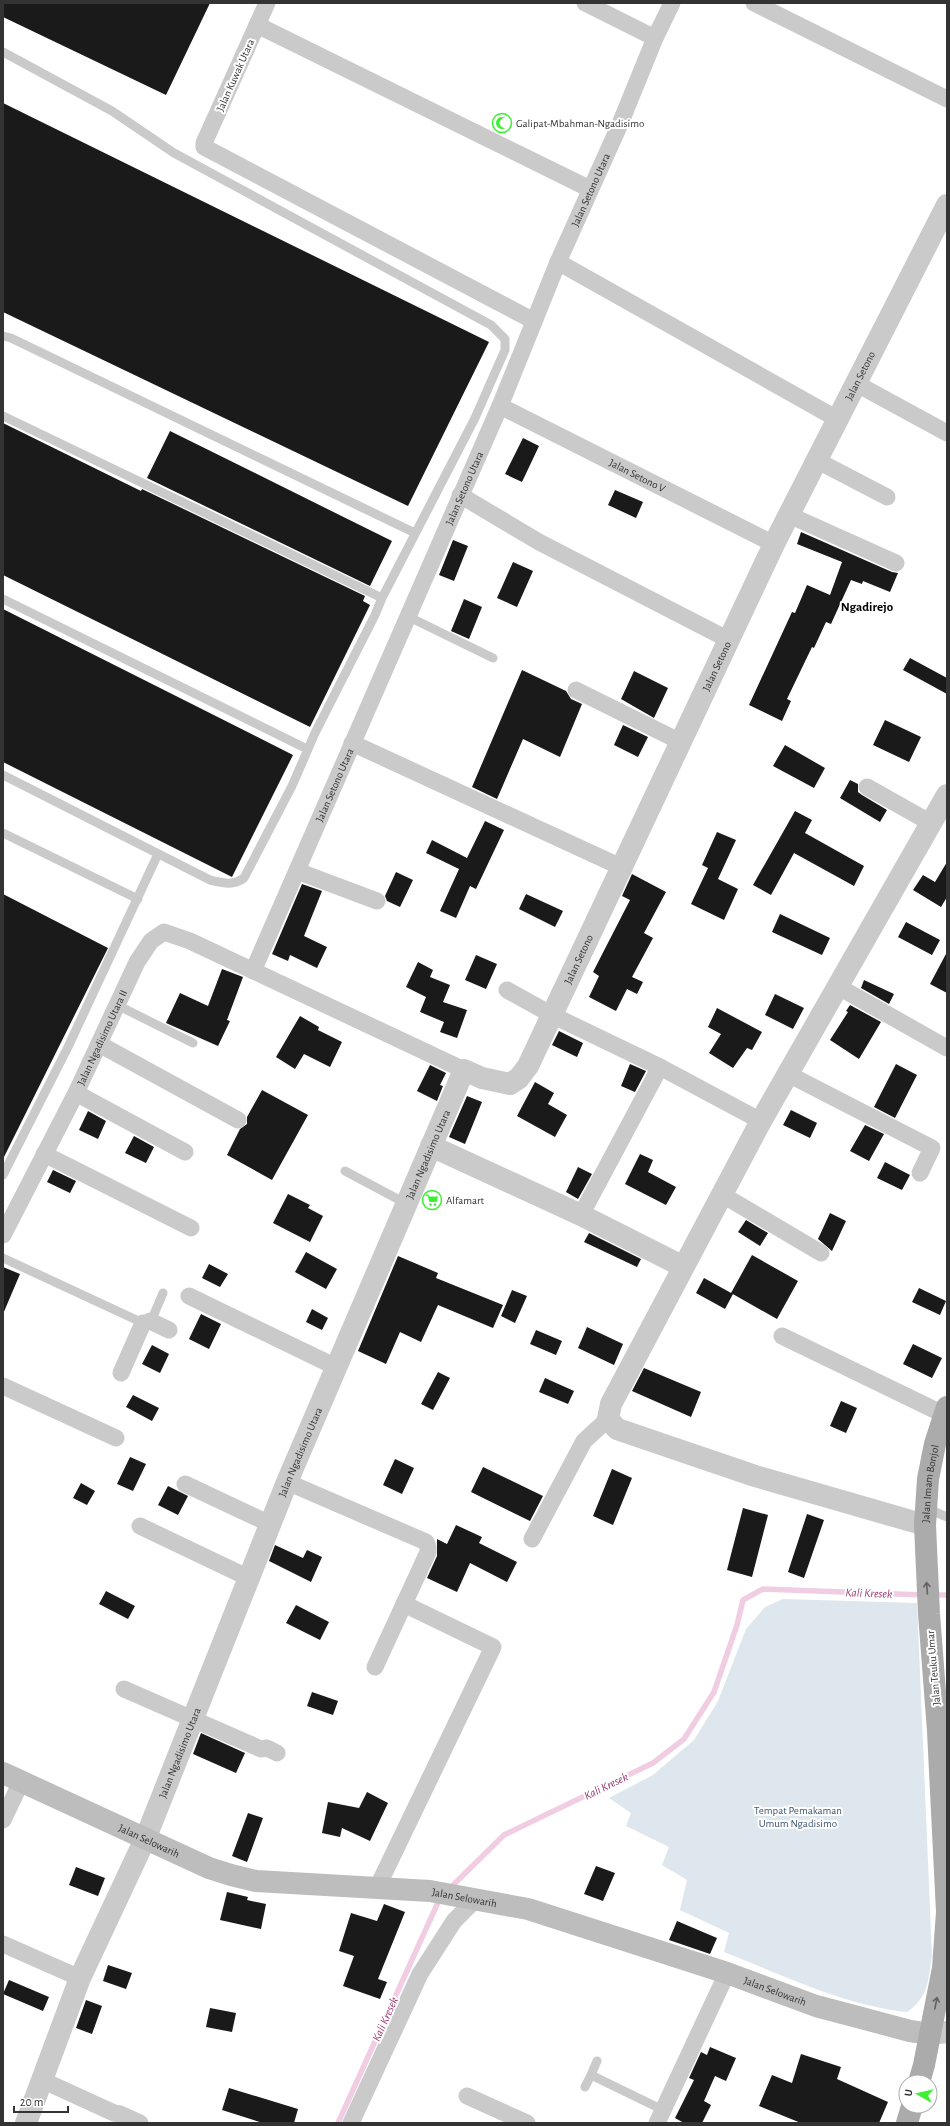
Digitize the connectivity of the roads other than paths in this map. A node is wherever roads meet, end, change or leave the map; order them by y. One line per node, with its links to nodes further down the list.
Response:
1 (267, 3): 5 (street, Jalan Kuwak Utara)
2 (585, 3): 6 (street)
3 (672, 3): 6 (street, Jalan Setono Utara)
4 (754, 3): 8 (street)
5 (257, 25): 9 (street); 12 (street, Jalan Kuwak Utara)
6 (655, 38): 9 (street, Jalan Setono Utara)
7 (3, 52): 23 (lane)
8 (947, 99)
9 (590, 189): 11 (street, Jalan Setono Utara)
10 (947, 205): 14 (street, Jalan Setono)
11 (558, 262): 12 (street, Jalan Setono Utara); 17 (street)
12 (534, 321): 15 (street, Jalan Setono Utara)
13 (3, 336): 23 (lane)
14 (857, 384): 17 (street, Jalan Setono); 18 (street)
15 (500, 406): 20 (street, Jalan Setono Utara); 24 (street, Jalan Setono V)
16 (3, 416): 26 (lane)
17 (839, 420): 19 (street, Jalan Setono)
18 (947, 433)
19 (818, 461): 21 (street); 22 (street, Jalan Setono)
20 (460, 495): 28 (street, Jalan Setono Utara); 29 (street)
21 (887, 496)
22 (789, 515): 24 (street, Jalan Setono); 25 (street)
23 (415, 533): 26 (lane)
24 (774, 544): 29 (street, Jalan Setono)
25 (896, 563)
26 (382, 598): 34 (lane)
27 (3, 599): 34 (lane)
28 (407, 616): 30 (lane); 33 (street, Jalan Setono Utara)
29 (729, 640): 32 (street, Jalan Setono)
30 (493, 658)
31 (576, 690): 32 (street)
32 (681, 742): 41 (street, Jalan Setono)
33 (352, 743): 41 (street); 42 (street, Jalan Setono Utara)
34 (307, 749): 40 (lane)
35 (3, 776): 40 (lane)
36 (867, 786): 38 (street)
37 (947, 795): 38 (street)
38 (931, 823): 46 (street)
39 (3, 833): 43 (lane)
40 (158, 854): 43 (lane)
41 (621, 867): 49 (street, Jalan Setono)
42 (297, 871): 44 (street); 45 (street, Jalan Setono Utara)
43 (138, 899): 64 (lane)
44 (377, 901)
45 (252, 972): 48 (street, Jalan Ngadisimo Utara II); 54 (street)
46 (837, 986): 52 (street); 55 (street)
47 (507, 990): 49 (street)
48 (117, 1005): 50 (lane); 51 (street, Jalan Ngadisimo Utara II)
49 (552, 1015): 53 (street); 54 (street, Jalan Setono)
50 (193, 1043)
51 (99, 1044): 56 (street, Jalan Ngadisimo Utara II); 57 (street)
52 (947, 1048)
53 (660, 1067): 58 (street); 67 (street)
54 (464, 1070): 59 (street, Jalan Ngadisimo Utara)
55 (788, 1074): 58 (street); 63 (street)
56 (76, 1093): 60 (street); 61 (street, Jalan Ngadisimo Utara II)
57 (238, 1120)
58 (761, 1121): 65 (street)
59 (432, 1146): 66 (street, Jalan Ngadisimo Utara); 67 (street)
60 (185, 1152)
61 (44, 1154): 68 (street); 69 (street, Jalan Ngadisimo Utara II)
62 (345, 1170): 66 (lane)
63 (920, 1173)
64 (3, 1174)
65 (721, 1194): 70 (street); 72 (street)
66 (407, 1204): 78 (street, Jalan Ngadisimo Utara)
67 (581, 1215): 72 (street)
68 (191, 1228)
69 (3, 1235)
70 (821, 1253)
71 (3, 1258): 75 (lane)
72 (682, 1266): 82 (street)
73 (163, 1293): 75 (lane)
74 (188, 1296): 78 (street)
75 (147, 1322): 76 (street); 79 (street)
76 (169, 1330)
77 (782, 1336): 81 (street)
78 (336, 1367): 84 (street, Jalan Ngadisimo Utara)
79 (121, 1373)
80 (3, 1386): 83 (street)
81 (945, 1410): 86 (main road, Jalan Imam Bonjol)
82 (608, 1419): 86 (street); 90 (street)
83 (116, 1438)
84 (287, 1482): 88 (street, Jalan Ngadisimo Utara); 93 (street)
85 (185, 1484): 88 (street)
86 (925, 1517): 87 (lane); 91 (main road, Jalan Imam Bonjol)
87 (947, 1517)
88 (270, 1524): 92 (street, Jalan Ngadisimo Utara)
89 (140, 1526): 92 (street)
90 (532, 1539)
91 (925, 1563): 95 (main road, Jalan Teuku Umar, one-way to 91)
92 (249, 1578): 97 (street, Jalan Ngadisimo Utara)
93 (404, 1604): 94 (street); 104 (street)
94 (375, 1667)
95 (940, 1683): 98 (main road, Jalan Teuku Umar)
96 (124, 1689): 97 (street)
97 (192, 1720): 99 (street); 103 (street, Jalan Ngadisimo Utara)
98 (943, 1732): 100 (main road, Jalan Teuku Umar)
99 (277, 1753)
100 (944, 1777): 109 (main road, Jalan Teuku Umar, one-way to 100)
101 (12, 1778): 102 (street); 103 (main road, Jalan Selowarih)
102 (3, 1820)
103 (146, 1838): 104 (main road, Jalan Selowarih); 108 (street, Jalan Ngadisimo Utara)
104 (377, 1888): 105 (main road, Jalan Selowarih)
105 (471, 1898): 107 (main road, Jalan Selowarih); 119 (street)
106 (3, 1944): 108 (street)
107 (727, 1973): 109 (main road, Jalan Selowarih); 116 (street)
108 (80, 1978): 113 (street, Jalan Ngadisimo Utara)
109 (938, 2033): 111 (main road, Jalan Teuku Umar)
110 (597, 2061): 112 (lane)
111 (922, 2074)
112 (591, 2075): 114 (lane); 116 (lane)
113 (42, 2080): 117 (street, Jalan Ngadisimo Utara); 118 (street)
114 (585, 2087)
115 (467, 2096): 120 (street)
116 (660, 2117)
117 (26, 2123)
118 (140, 2123)
119 (351, 2123)
120 (527, 2123)

